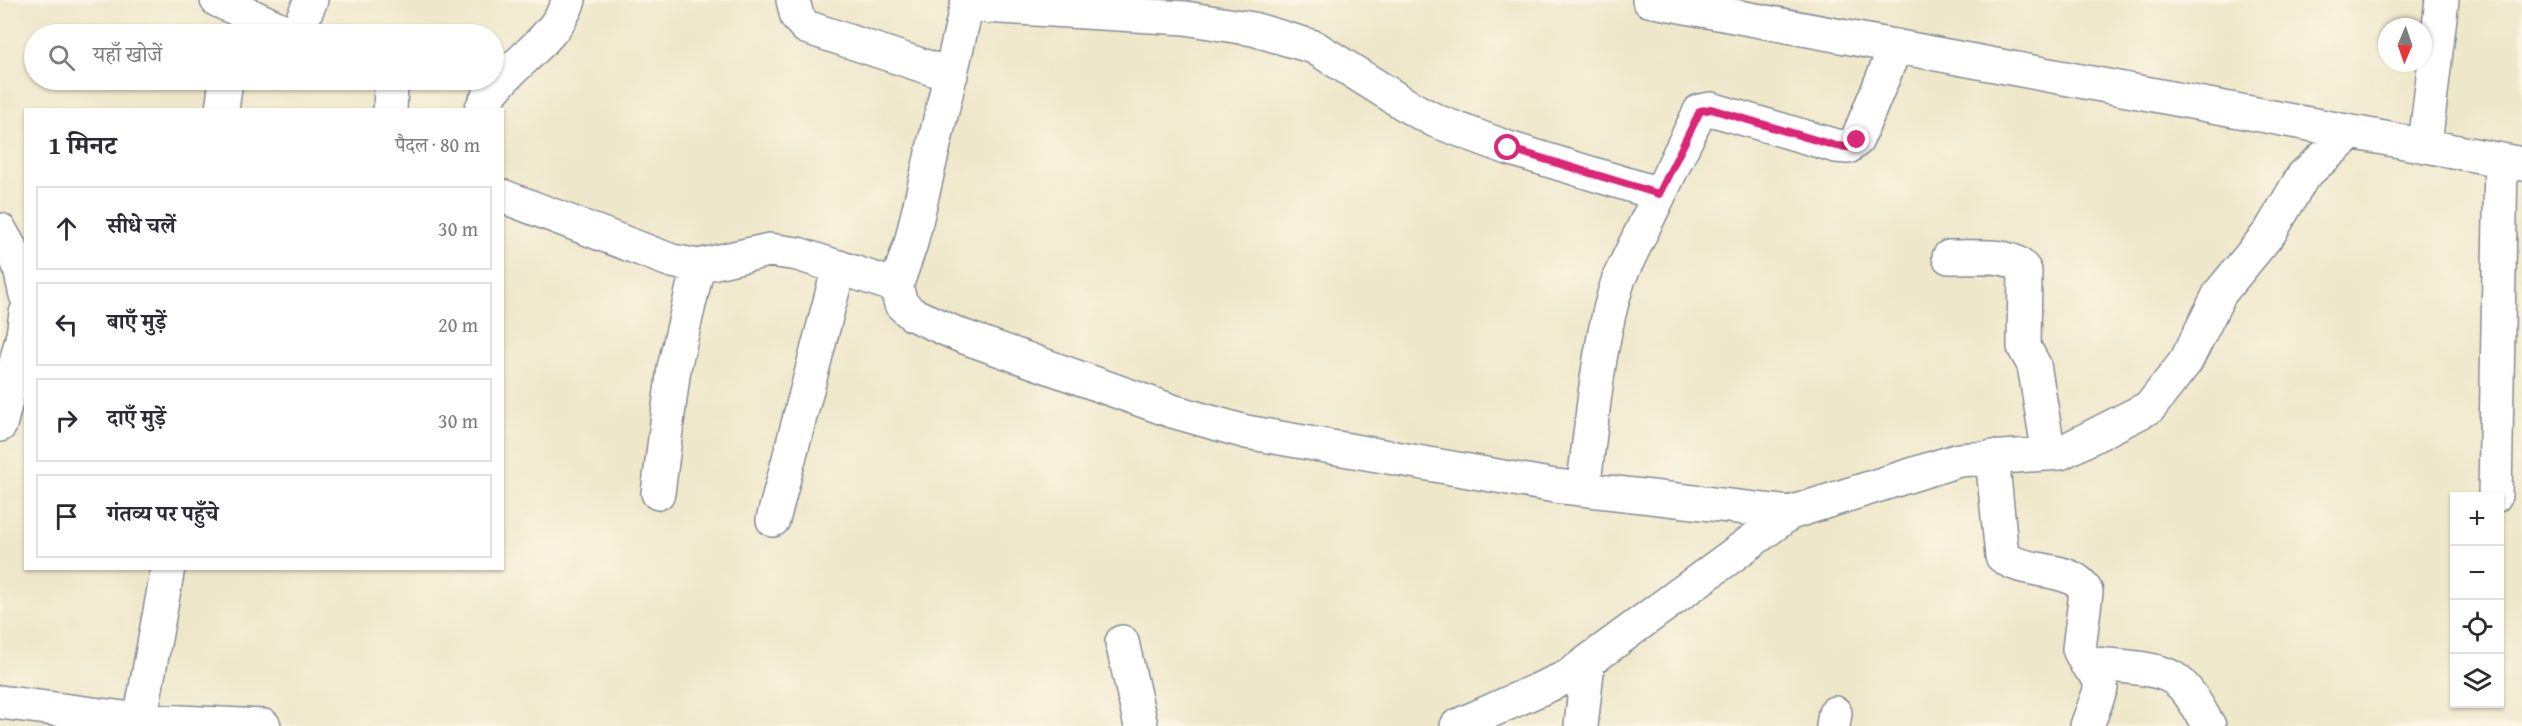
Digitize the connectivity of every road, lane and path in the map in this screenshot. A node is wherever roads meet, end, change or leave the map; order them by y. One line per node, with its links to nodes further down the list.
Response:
1 (311, 0): 9 (street)
2 (568, 0): 12 (street)
3 (793, 0): 11 (street)
4 (1650, 0): 10 (street)
5 (2442, 0): 20 (street)
6 (968, 3): 11 (street); 22 (street)
7 (228, 14): 8 (street)
8 (260, 24)
9 (300, 24)
10 (1896, 46): 19 (street); 22 (street)
11 (951, 75): 29 (street)
12 (504, 78)
13 (225, 90): 16 (street)
14 (392, 90): 17 (street)
15 (492, 90): 18 (street)
16 (222, 108)
17 (390, 108)
18 (482, 108)
19 (2352, 132): 20 (street); 32 (street)
20 (2425, 145): 21 (street)
21 (2512, 162): 35 (street)
22 (1659, 194): 34 (street)
23 (504, 197): 26 (street)
24 (0, 230): 28 (street)
25 (1949, 257): 32 (street)
26 (698, 266): 27 (street); 36 (street)
27 (839, 267): 29 (street); 38 (street)
28 (24, 286)
29 (896, 286): 34 (street)
30 (24, 328): 31 (street)
31 (0, 425)
32 (2049, 454): 33 (street)
33 (1992, 457): 37 (street); 42 (street)
34 (1583, 489): 37 (street)
35 (2495, 492)
36 (657, 493)
37 (1790, 513): 41 (street)
38 (773, 519)
39 (168, 570): 45 (street)
40 (1122, 642): 47 (street)
41 (1588, 662): 48 (street); 49 (street)
42 (2086, 663): 50 (street); 51 (street)
43 (0, 702): 44 (street)
44 (70, 719): 45 (street)
45 (140, 720): 46 (street)
46 (264, 726)
47 (1142, 726)
48 (1456, 726)
49 (1581, 726)
50 (2087, 726)
51 (2209, 726)

